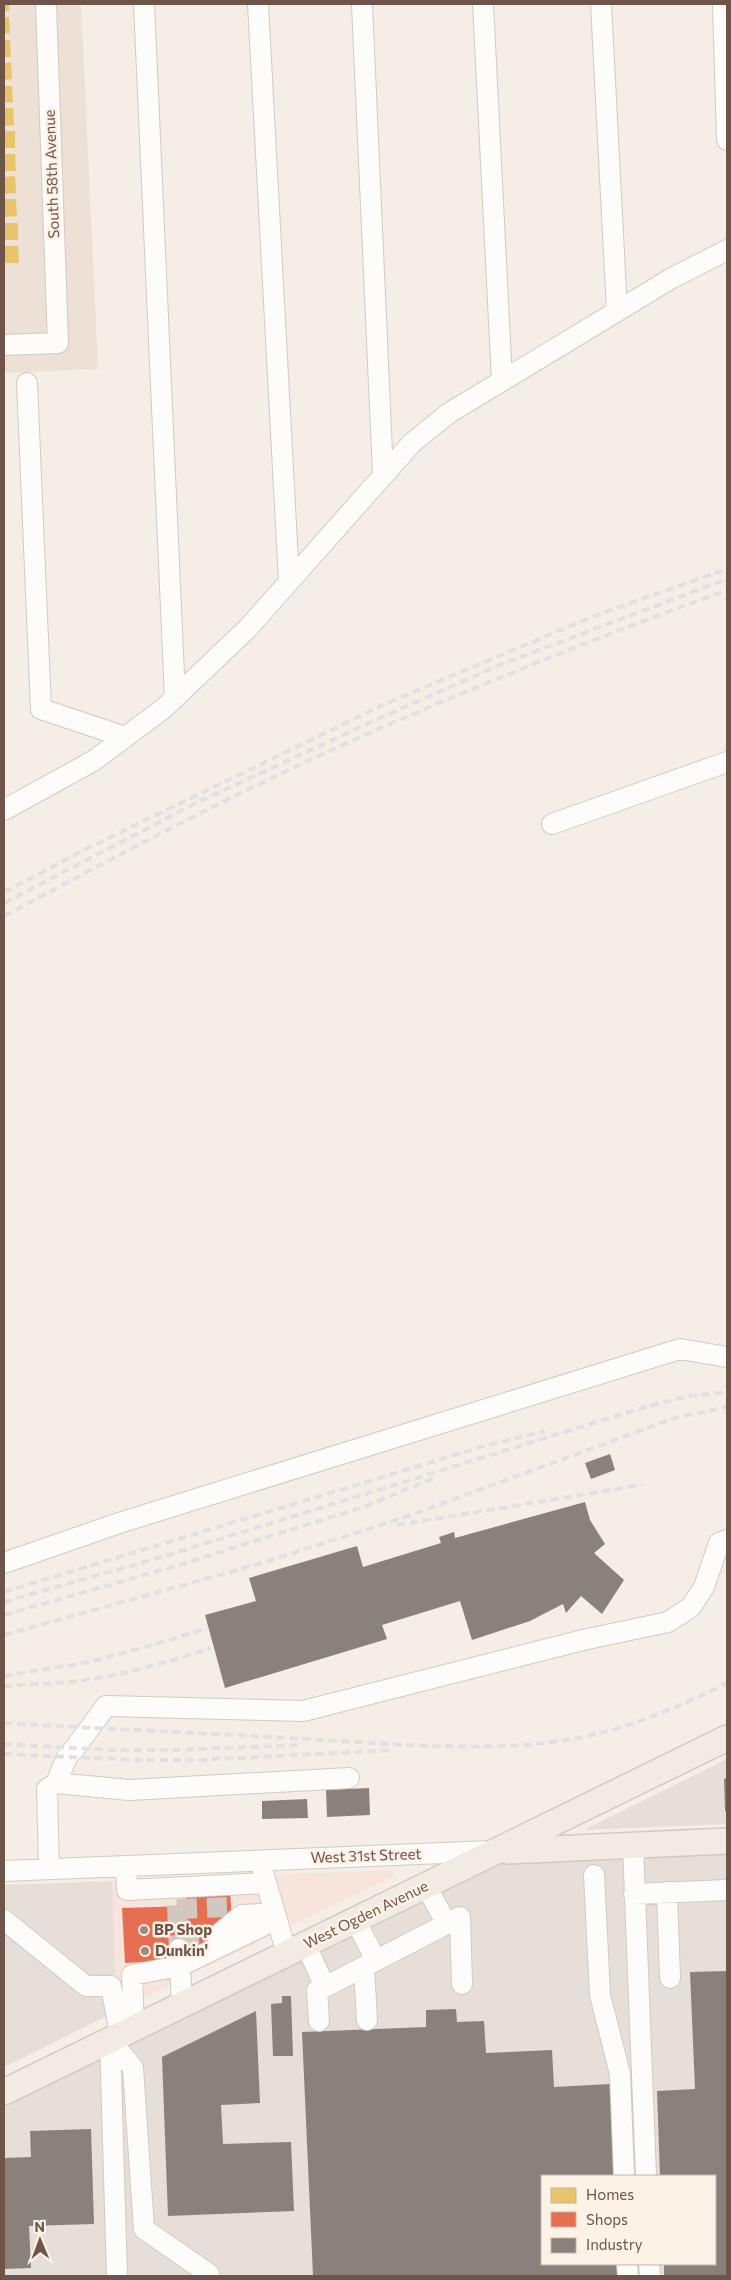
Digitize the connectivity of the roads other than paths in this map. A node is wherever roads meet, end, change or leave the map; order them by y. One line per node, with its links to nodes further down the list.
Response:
1 (46, 4): 11 (street, South 58th Avenue)
2 (144, 4): 16 (street)
3 (258, 4): 15 (street)
4 (362, 4): 14 (street)
5 (483, 4): 12 (street)
6 (601, 4): 10 (street)
7 (723, 4): 8 (street)
8 (727, 140)
9 (727, 250): 10 (street)
10 (617, 311): 12 (street)
11 (4, 346)
12 (502, 381): 14 (street)
13 (27, 383): 17 (street)
14 (384, 475): 15 (street)
15 (290, 581): 16 (street)
16 (175, 698): 17 (street)
17 (125, 737): 19 (street)
18 (727, 762): 20 (street)
19 (4, 810)
20 (552, 824)
21 (727, 1357): 23 (street)
22 (727, 1540): 26 (street)
23 (4, 1563)
24 (727, 1738): 29 (main road, West Ogden Avenue)
25 (349, 1778): 26 (street)
26 (56, 1783): 32 (street)
27 (727, 1841): 28 (main road, West 31st Street)
28 (632, 1846): 29 (main road, West 31st Street); 39 (street)
29 (496, 1851): 30 (street, West 31st Street); 36 (main road, West Ogden Avenue)
30 (260, 1860): 31 (street, West 31st Street); 35 (street)
31 (126, 1866): 32 (street, West 31st Street); 35 (street)
32 (49, 1868): 33 (street, West 31st Street)
33 (4, 1871)
34 (594, 1875): 56 (street)
35 (266, 1883): 40 (street)
36 (426, 1886): 42 (main road, West Ogden Avenue); 43 (street)
37 (727, 1890): 38 (street)
38 (666, 1892): 39 (street); 48 (street)
39 (634, 1894): 57 (street)
40 (276, 1916): 44 (street); 45 (street); 46 (street)
41 (4, 1920): 54 (street)
42 (355, 1920): 45 (main road, West Ogden Avenue); 47 (street)
43 (447, 1924): 47 (street); 49 (street)
44 (217, 1936)
45 (297, 1949): 50 (street); 51 (main road, West Ogden Avenue)
46 (179, 1958): 51 (street); 54 (street)
47 (370, 1964): 50 (street); 52 (street)
48 (670, 1978)
49 (462, 1984)
50 (326, 1987): 53 (street)
51 (182, 2005): 54 (main road, West Ogden Avenue)
52 (367, 2020)
53 (319, 2021)
54 (121, 2034): 55 (main road, West Ogden Avenue); 58 (street); 59 (street)
55 (4, 2092)
56 (624, 2175)
57 (646, 2175)
58 (117, 2276)
59 (209, 2276)

